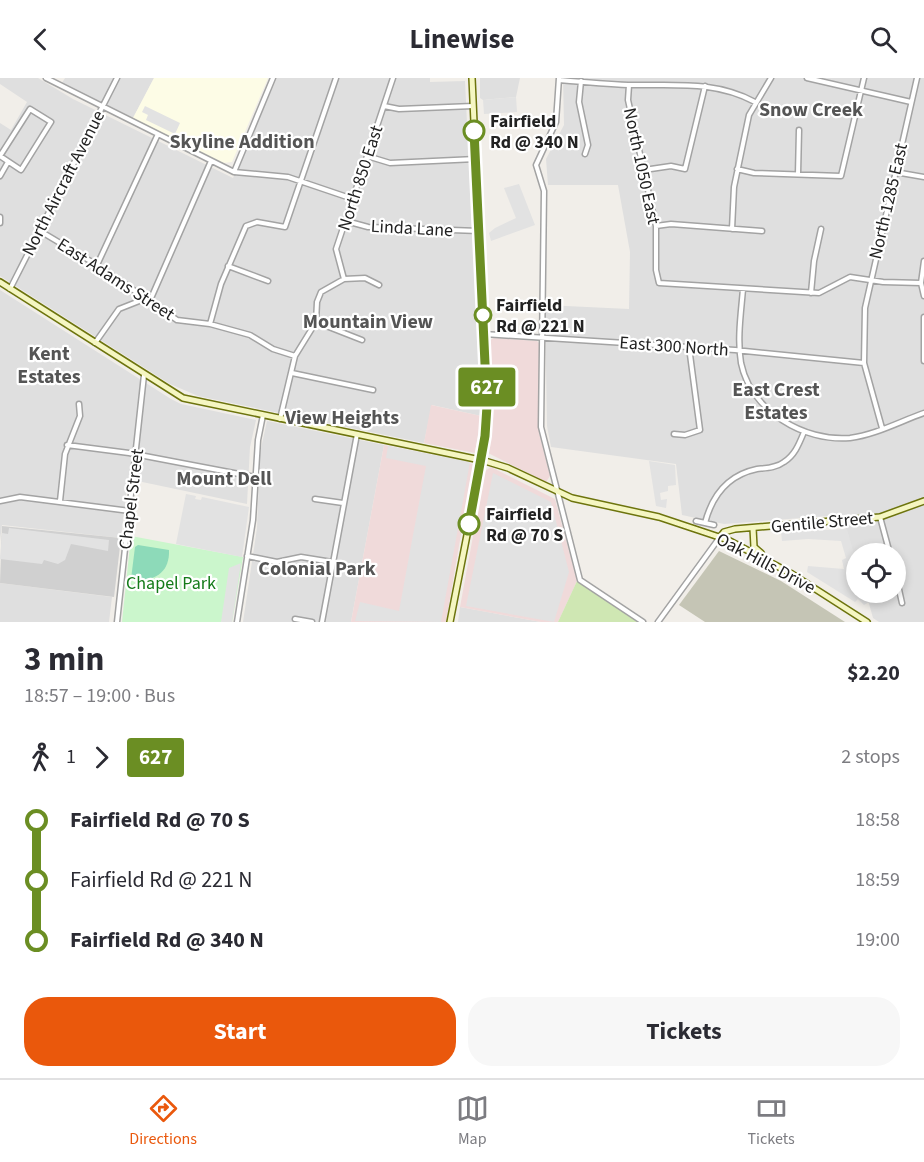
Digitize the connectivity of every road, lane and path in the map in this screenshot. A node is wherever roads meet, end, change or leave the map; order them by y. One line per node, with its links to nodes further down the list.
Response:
1 (46, 78): 20 (street)
2 (117, 78): 20 (street, North Aircraft Avenue)
3 (273, 78): 31 (street)
4 (336, 78): 36 (street)
5 (393, 78): 18 (street, North 850 East)
6 (472, 78): 19 (main road)
7 (771, 78): 16 (street)
8 (807, 78): 15 (street)
9 (864, 78): 15 (street)
10 (917, 78): 17 (street, North 1285 East)
11 (559, 79): 12 (street); 65 (street)
12 (581, 81): 13 (street); 23 (street)
13 (629, 85): 14 (street); 30 (street, North 1050 East)
14 (705, 86): 16 (street); 30 (street)
15 (861, 91): 17 (street); 33 (street)
16 (755, 102): 29 (street)
17 (911, 102): 32 (street, North 1285 East)
18 (384, 106): 19 (street); 25 (street, North 850 East)
19 (473, 106): 26 (main road)
20 (103, 107): 22 (street); 44 (street, North Aircraft Avenue)
21 (799, 130): 33 (street)
22 (158, 134): 27 (street); 48 (street)
23 (585, 154)
24 (0, 156): 28 (street); 28 (street)
25 (367, 156): 26 (street); 37 (street, North 850 East)
26 (476, 159): 45 (main road)
27 (211, 161): 31 (street); 60 (street)
28 (8, 162): 34 (street)
29 (738, 169): 33 (street); 42 (street)
30 (644, 170): 41 (street, North 1050 East)
31 (234, 172): 36 (street)
32 (895, 172): 35 (street); 51 (street, North 1285 East)
33 (798, 174)
34 (0, 176)
35 (924, 177)
36 (302, 180): 37 (street); 49 (street)
37 (353, 199): 39 (street, North 850 East)
38 (0, 217): 40 (street)
39 (346, 221): 45 (street, Linda Lane); 50 (street, North 850 East)
40 (0, 223)
41 (656, 226): 42 (street); 57 (street, North 1050 East)
42 (732, 229): 46 (street)
43 (821, 229): 58 (street)
44 (40, 231): 48 (street, East Adams Street); 56 (street, North Aircraft Avenue)
45 (479, 231): 64 (main road)
46 (762, 231)
47 (924, 261): 53 (street)
48 (97, 265): 60 (street, East Adams Street)
49 (228, 266): 52 (street); 63 (street)
50 (344, 279): 55 (street); 62 (street)
51 (870, 280): 53 (street); 58 (street); 72 (street, North 1285 East)
52 (268, 281)
53 (921, 283): 59 (street)
54 (0, 284): 56 (main road)
55 (379, 285)
56 (10, 288): 67 (main road)
57 (743, 290): 58 (street); 69 (street)
58 (811, 293)
59 (924, 297)
60 (146, 300): 63 (street, East Adams Street); 67 (street)
61 (924, 317): 71 (street)
62 (316, 322): 66 (street); 70 (street)
63 (210, 324): 70 (street, East Adams Street)
64 (484, 334): 65 (street, East 300 North); 86 (main road)
65 (542, 337): 68 (street, East 300 North); 88 (street)
66 (362, 340)
67 (95, 343): 74 (main road)
68 (689, 347): 69 (street, East 300 North); 83 (street)
69 (740, 351): 72 (street, East 300 North); 81 (street)
70 (296, 357): 73 (street)
71 (924, 361)
72 (864, 363): 80 (street, North 1285 East)
73 (292, 373): 75 (street); 79 (street)
74 (144, 375): 78 (main road); 85 (street, Chapel Street)
75 (373, 390)
76 (79, 404): 84 (street)
77 (924, 413): 80 (street)
78 (263, 415): 79 (main road); 87 (street)
79 (280, 419): 82 (main road)
80 (882, 428): 81 (street)
81 (804, 432): 97 (street)
82 (357, 434): 86 (main road); 93 (street)
83 (674, 434)
84 (68, 445): 85 (street); 91 (street)
85 (137, 455): 87 (street); 94 (street, Chapel Street)
86 (481, 460): 88 (main road); 110 (main road)
87 (255, 477): 102 (street)
88 (557, 493): 100 (main road, Oak Hills Drive); 111 (street)
89 (315, 499): 93 (street)
90 (0, 501): 91 (street)
91 (60, 501): 94 (street)
92 (924, 501): 95 (main road, Gentile Street)
93 (343, 503): 103 (street)
94 (130, 511): 106 (street, Chapel Street)
95 (880, 518): 99 (main road, Gentile Street); 101 (street)
96 (696, 521): 97 (street)
97 (705, 523): 98 (street)
98 (714, 525)
99 (753, 528): 100 (main road, Gentile Street); 104 (main road)
100 (720, 537): 104 (main road, Oak Hills Drive); 112 (street)
101 (887, 543)
102 (247, 556): 103 (street); 107 (street)
103 (333, 562): 109 (street)
104 (784, 570): 113 (main road, Oak Hills Drive)
105 (295, 619): 108 (street)
106 (117, 622)
107 (237, 622)
108 (312, 622)
109 (322, 622)
110 (450, 622)
111 (643, 622)
112 (658, 622)
113 (867, 622)

